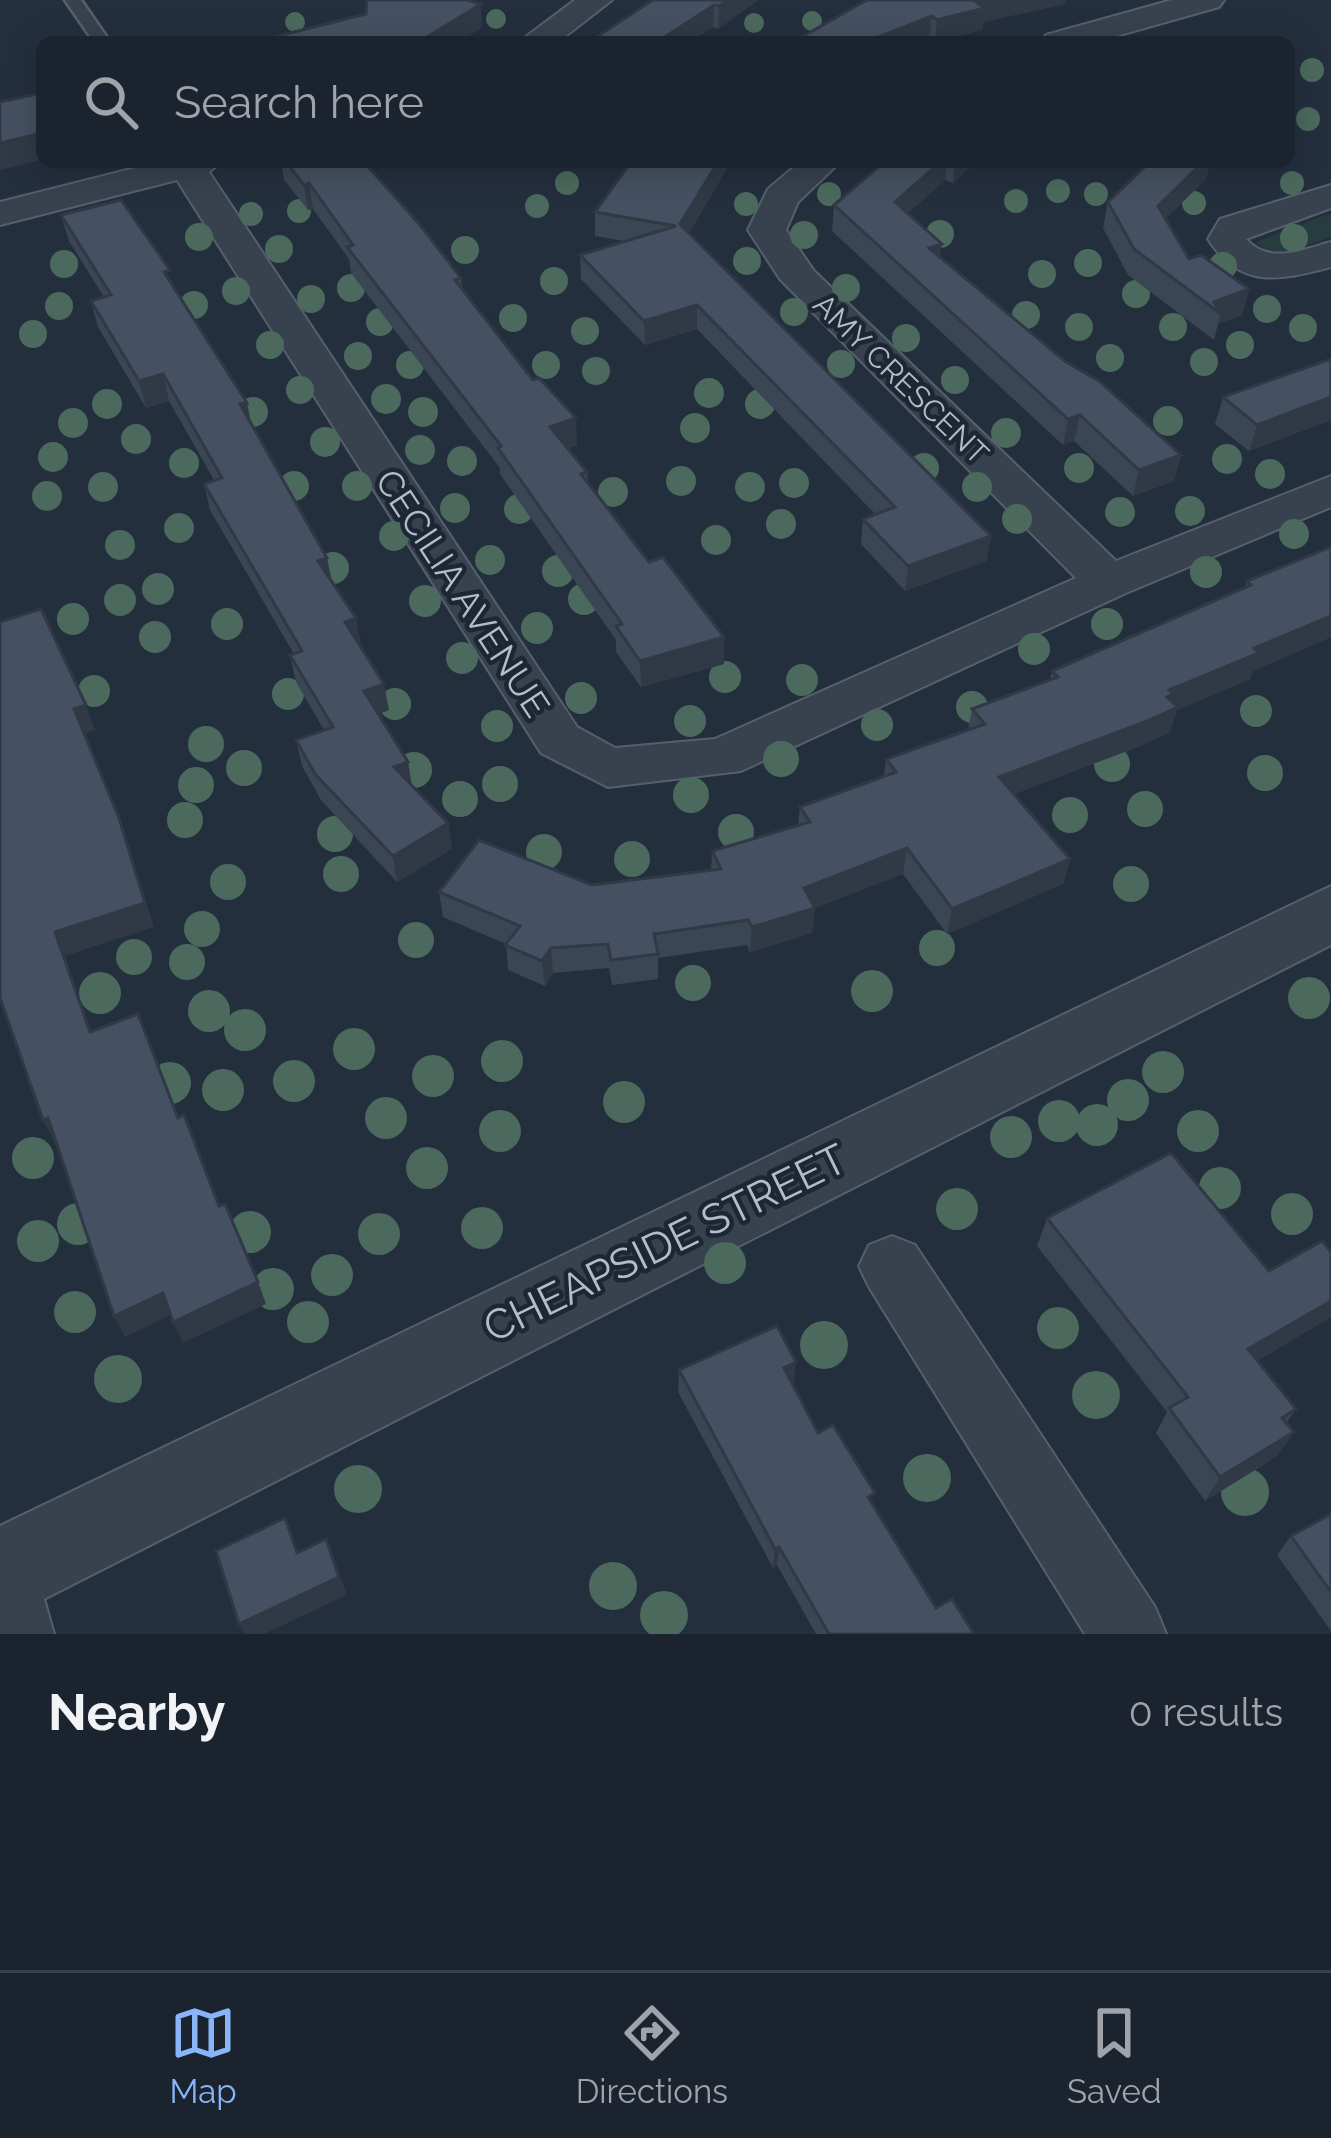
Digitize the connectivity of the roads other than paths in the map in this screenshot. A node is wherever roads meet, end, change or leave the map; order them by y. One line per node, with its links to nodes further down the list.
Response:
1 (73, 0): 4 (lane)
2 (596, 0): 5 (street)
3 (1208, 0): 6 (street)
4 (97, 36)
5 (545, 36)
6 (1079, 36)
7 (176, 168): 11 (street)
8 (194, 168): 14 (street, CECILIA AVENUE)
9 (816, 168): 14 (street, AMY CRESCENT)
10 (1331, 196): 12 (street)
11 (0, 214)
12 (1331, 254)
13 (1331, 490): 14 (street, CECILIA AVENUE)
14 (1109, 582)
15 (1331, 913): 17 (street, CHEAPSIDE STREET)
16 (892, 1266): 20 (street)
17 (0, 1573)
18 (0, 1603): 19 (street)
19 (8, 1634)
20 (1128, 1634)

